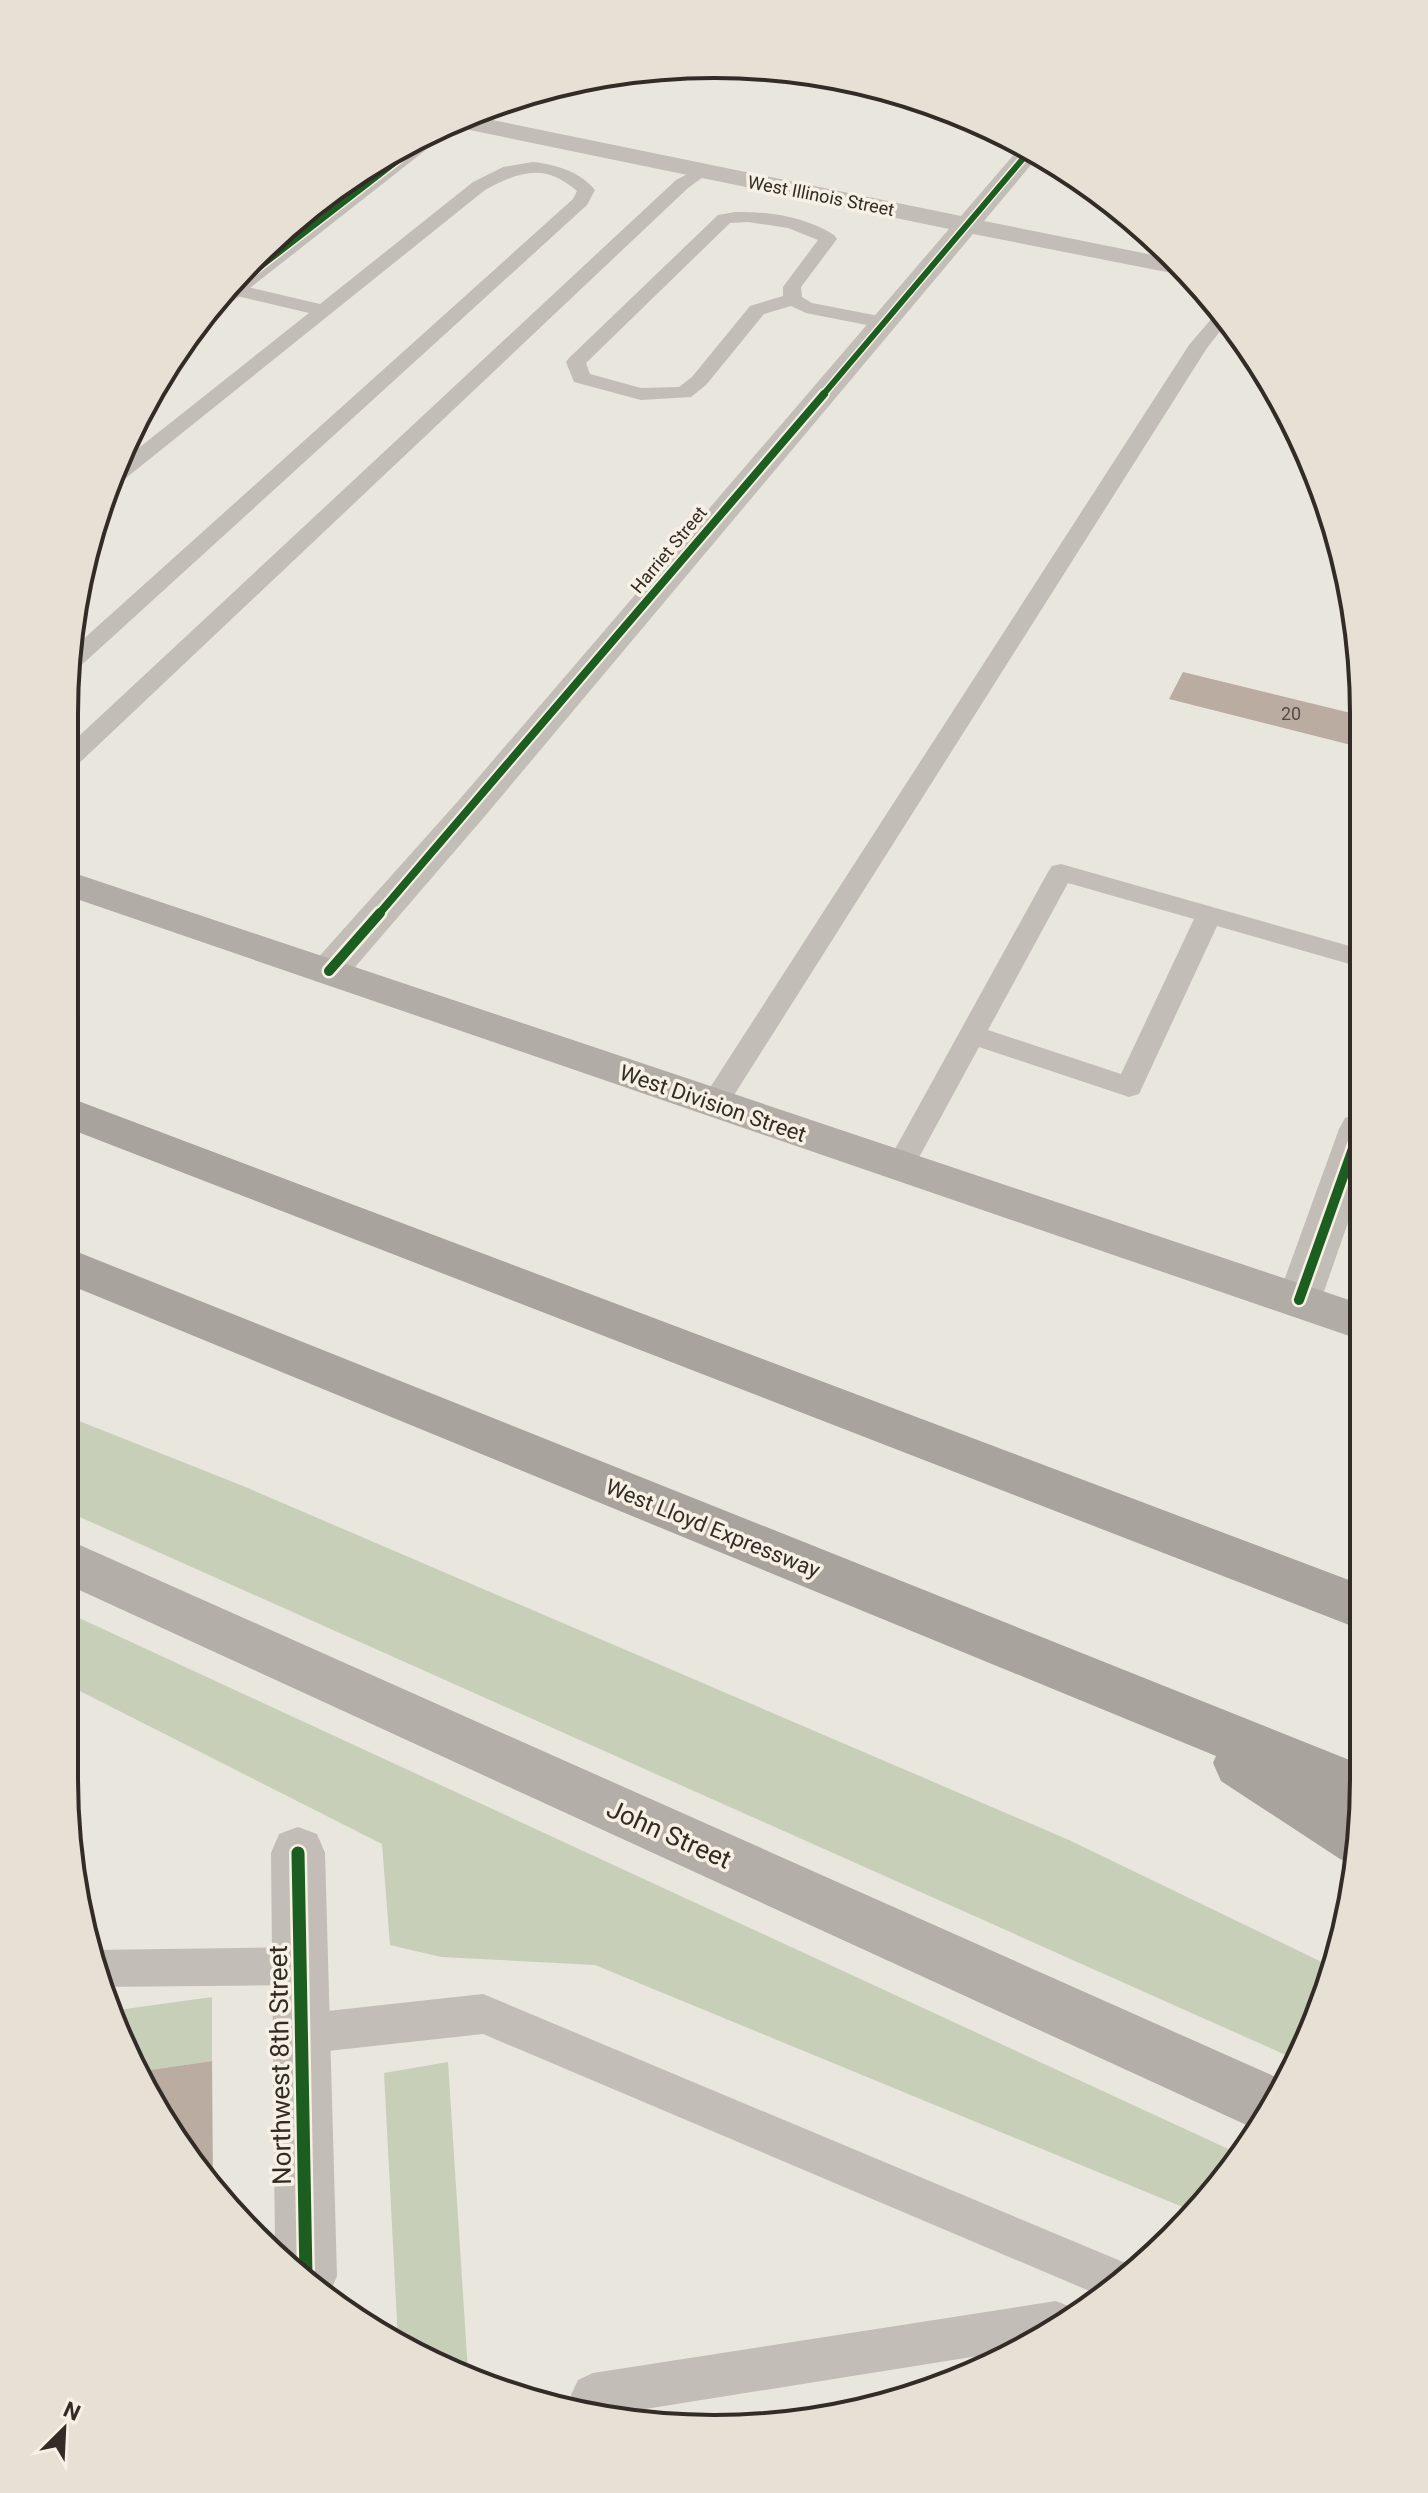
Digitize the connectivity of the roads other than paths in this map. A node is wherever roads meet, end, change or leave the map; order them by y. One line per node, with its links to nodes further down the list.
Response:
1 (476, 124): 4 (street, West Illinois Street)
2 (1023, 158): 5 (street, Harriet Street)
3 (389, 167): 6 (street)
4 (701, 172): 5 (street, West Illinois Street); 15 (lane)
5 (966, 225): 7 (street, West Illinois Street); 11 (street, Harriet Street)
6 (263, 265)
7 (1165, 266)
8 (233, 299): 10 (lane)
9 (793, 299): 9 (lane); 11 (lane)
10 (324, 311): 13 (lane); 14 (lane)
11 (882, 322): 19 (street, Harriet Street)
12 (1216, 324): 21 (lane)
13 (128, 467)
14 (81, 654)
15 (78, 751)
16 (78, 886): 19 (main road, West Division Street)
17 (1209, 916): 18 (lane); 20 (lane); 20 (lane)
18 (1350, 955)
19 (329, 971): 21 (main road, West Division Street)
20 (972, 1035): 24 (lane)
21 (714, 1104): 24 (main road, West Division Street)
22 (78, 1116): 29 (highway)
23 (1350, 1157): 26 (street)
24 (900, 1166): 26 (main road, West Division Street)
25 (78, 1269): 30 (highway, West Lloyd Expressway)
26 (1299, 1300): 27 (main road, West Division Street)
27 (1350, 1318)
28 (78, 1566): 37 (main road, John Street)
29 (1350, 1603)
30 (1158, 1709): 31 (highway, West Lloyd Expressway); 32 (highway)
31 (1350, 1786)
32 (1348, 1833)
33 (298, 1853): 34 (street, Northwest 8th Street)
34 (300, 1966): 35 (lane); 36 (street, Northwest 8th Street)
35 (107, 1968)
36 (300, 2034): 38 (street, Northwest 8th Street); 39 (lane)
37 (1262, 2102)
38 (306, 2266)
39 (1109, 2277)
40 (1041, 2324): 41 (lane)
41 (593, 2395)

